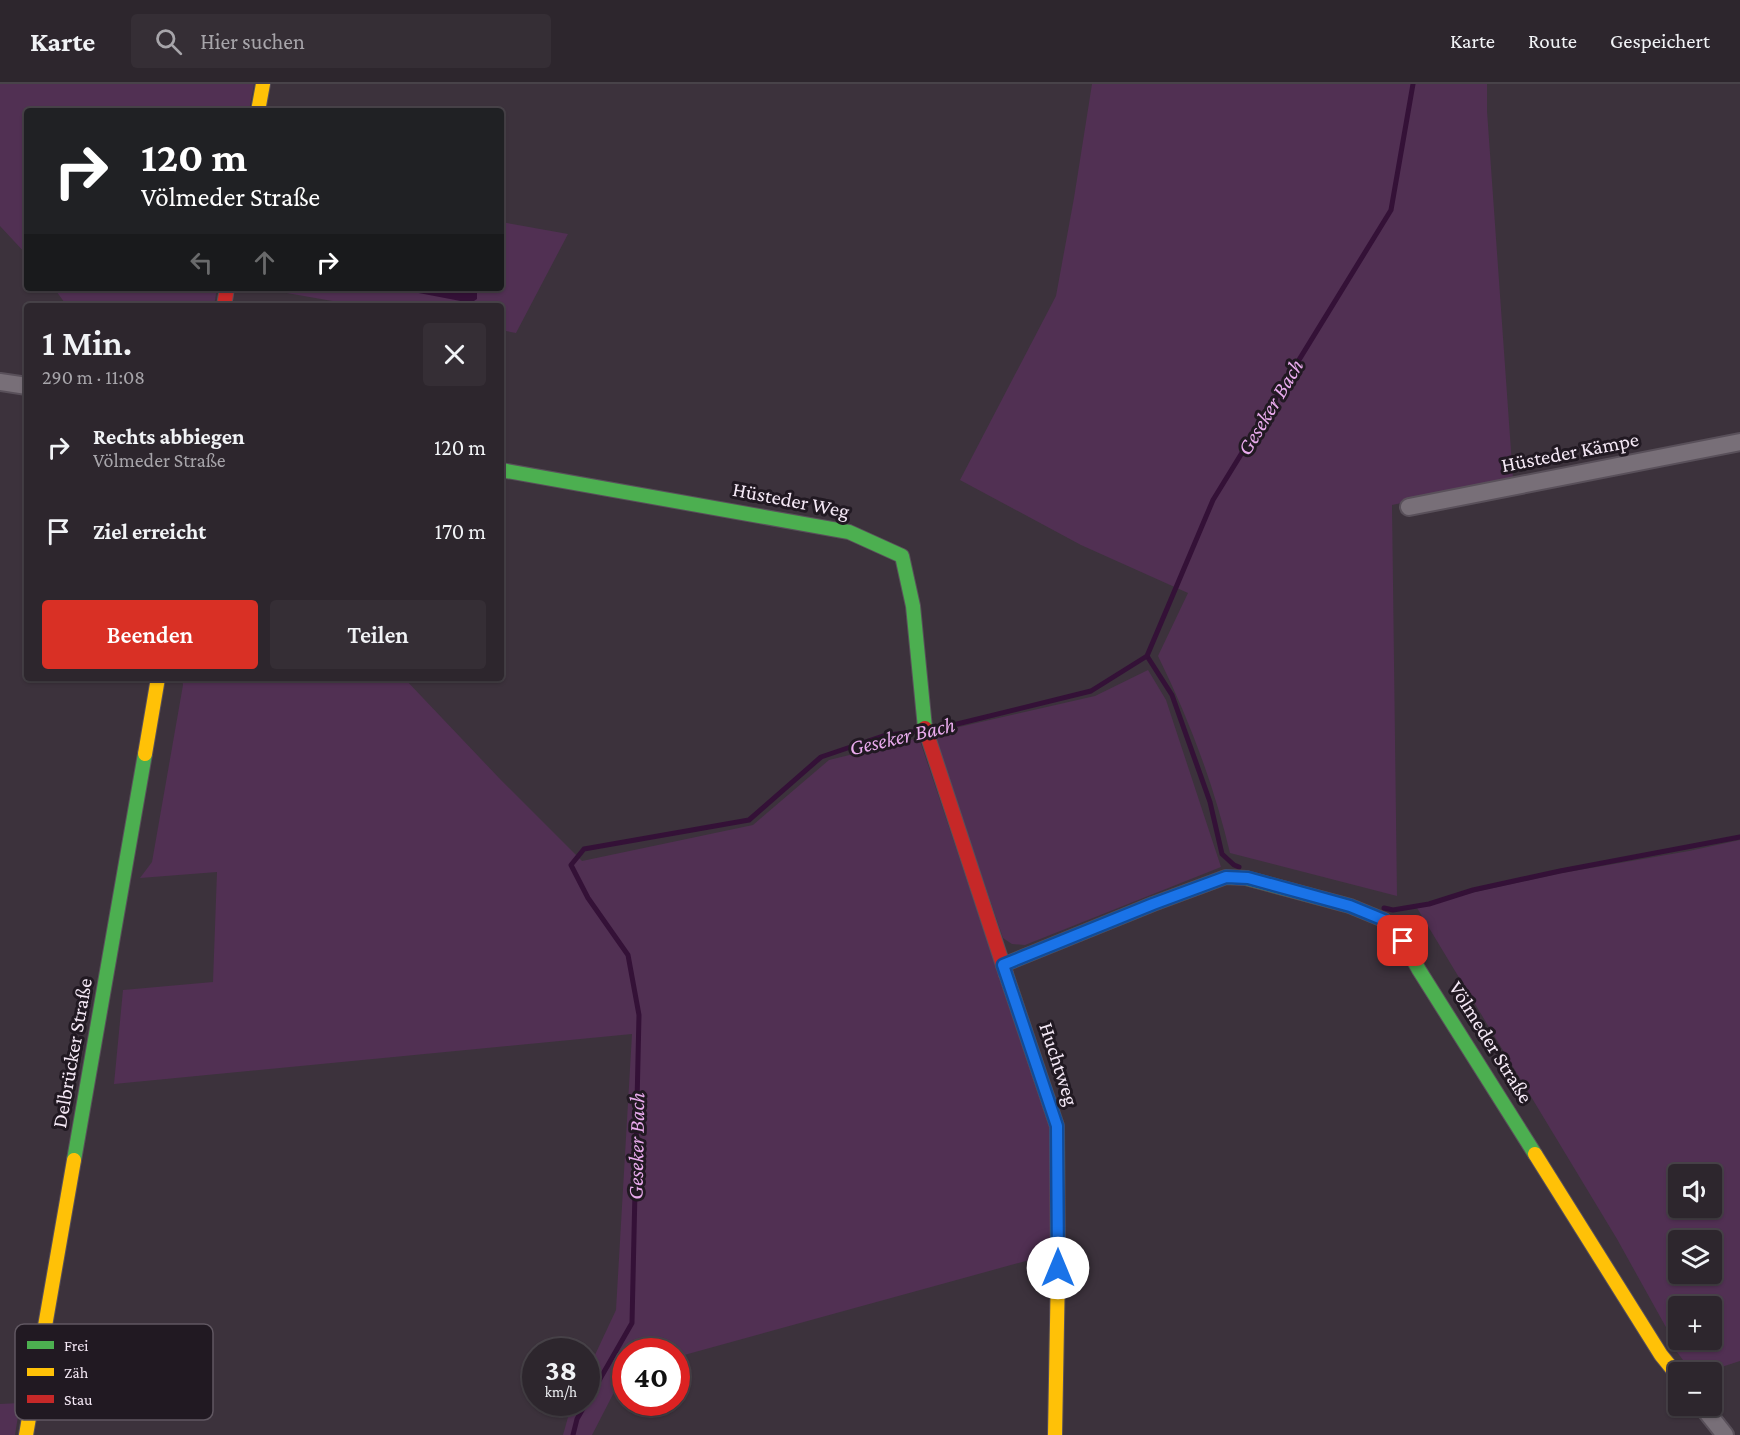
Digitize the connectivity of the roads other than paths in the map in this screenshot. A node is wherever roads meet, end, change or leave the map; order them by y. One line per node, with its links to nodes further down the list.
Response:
1 (263, 84): 2 (street)
2 (259, 108)
3 (0, 382): 4 (street)
4 (24, 386)
5 (1740, 442): 7 (street, Hüsteder Kämpe)
6 (504, 471): 9 (street, Hüsteder Weg)
7 (1409, 507)
8 (157, 681): 11 (street, Delbrücker Straße)
9 (924, 723): 10 (street, Huchtweg)
10 (1003, 965): 12 (street, Völmeder Straße); 16 (street, Huchtweg)
11 (45, 1324)
12 (1668, 1364)
13 (1710, 1416): 17 (street)
14 (29, 1420): 15 (street, Delbrücker Straße)
15 (26, 1435)
16 (1055, 1435)
17 (1725, 1435)

